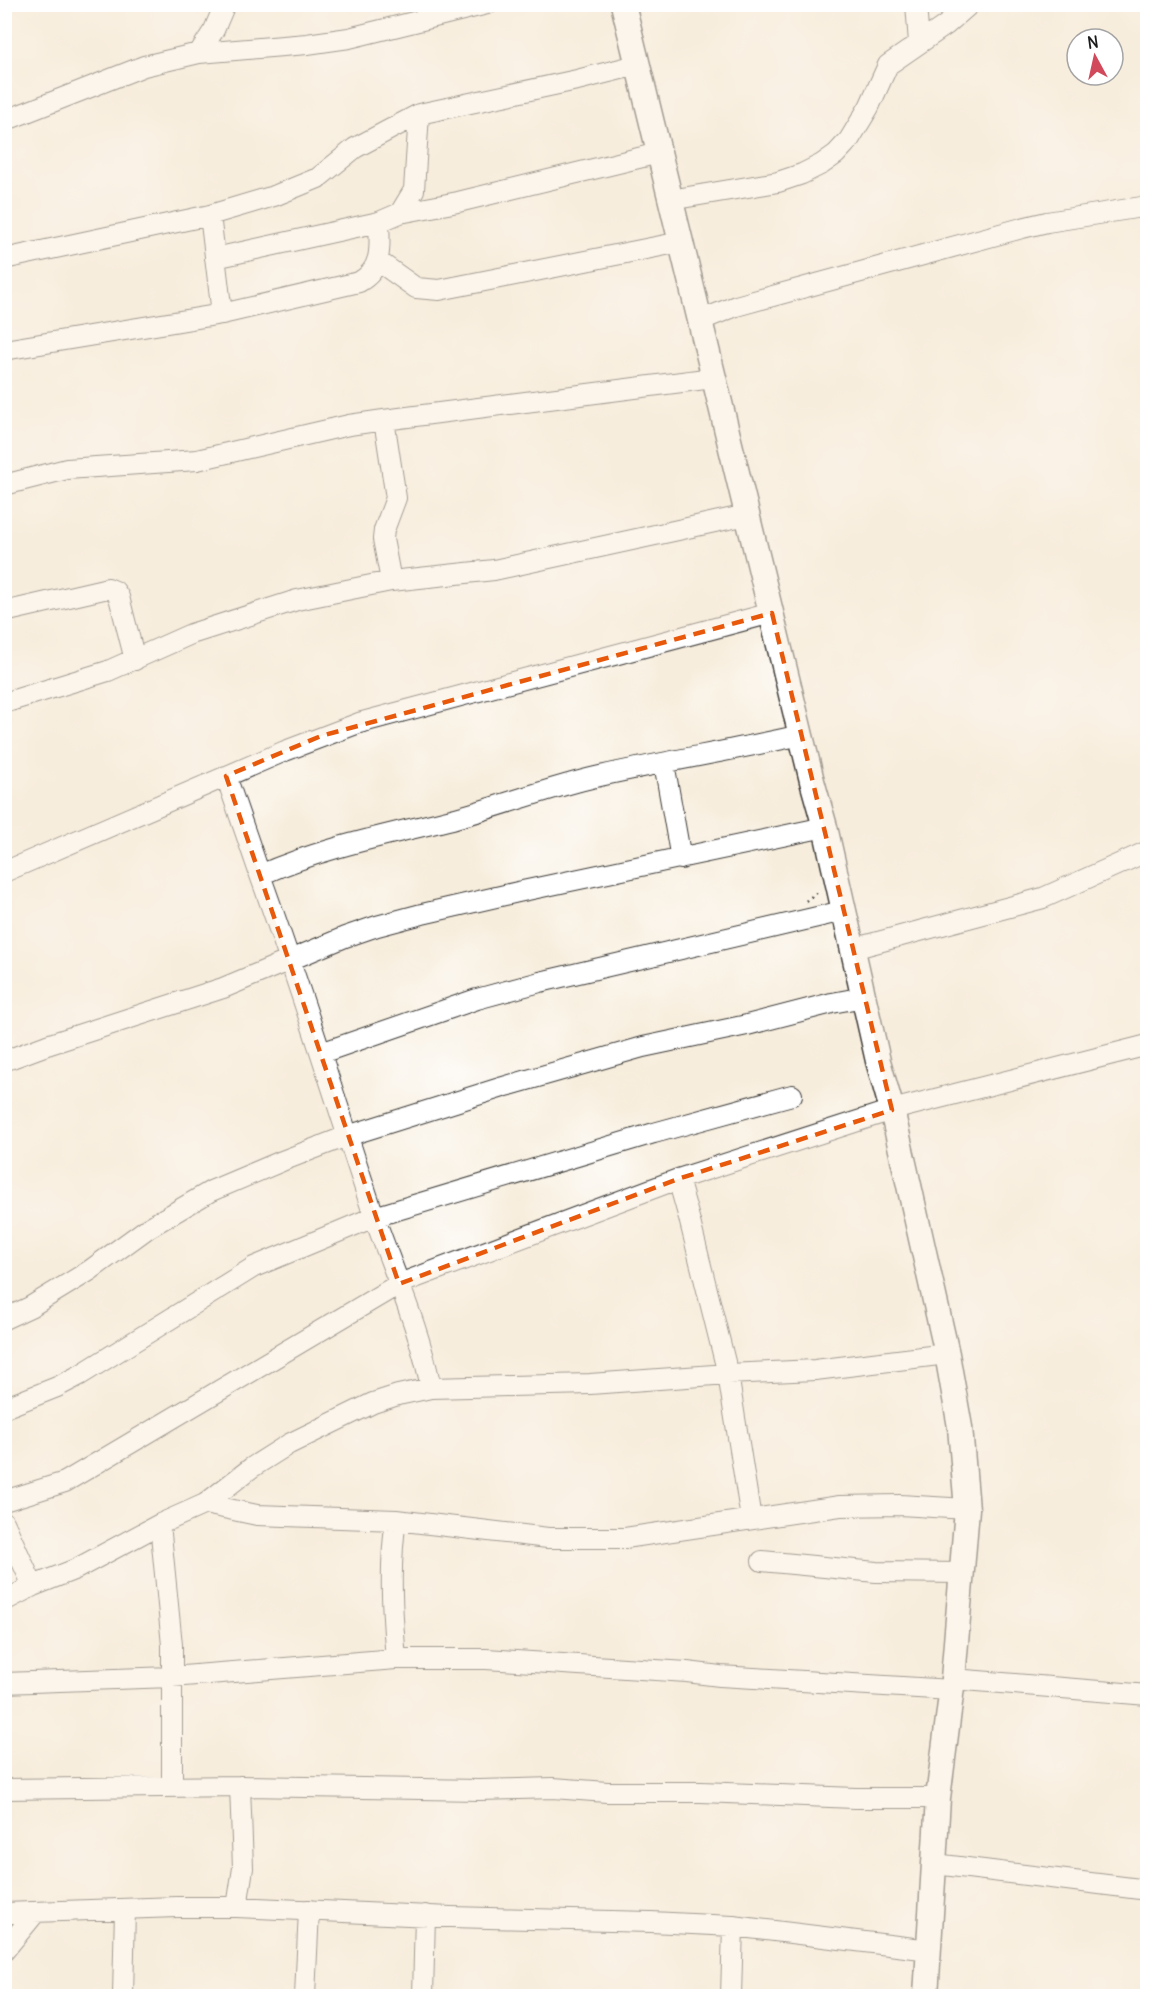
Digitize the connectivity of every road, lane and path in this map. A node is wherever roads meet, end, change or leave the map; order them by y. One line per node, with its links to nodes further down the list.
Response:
1 (225, 4): 7 (street)
2 (487, 4): 7 (street)
3 (623, 4): 8 (street)
4 (916, 4): 6 (street)
5 (970, 4): 6 (street)
6 (919, 43): 12 (street)
7 (199, 54): 10 (street)
8 (637, 64): 9 (street); 11 (street)
9 (419, 114): 14 (street); 15 (street)
10 (4, 121)
11 (659, 153): 12 (street); 14 (street)
12 (670, 200): 17 (street)
13 (1148, 206): 22 (street)
14 (400, 213): 16 (street)
15 (210, 215): 18 (street); 19 (street)
16 (379, 222): 18 (street); 20 (street)
17 (681, 242): 20 (street); 22 (street)
18 (215, 258): 21 (street)
19 (4, 259)
20 (378, 261): 21 (street)
21 (222, 314): 23 (street)
22 (699, 321): 24 (street)
23 (4, 350)
24 (713, 378): 25 (street); 27 (street)
25 (384, 420): 26 (street); 28 (street)
26 (4, 485)
27 (747, 515): 28 (street); 30 (street)
28 (391, 580): 31 (street)
29 (4, 612): 31 (street)
30 (772, 613): 33 (street); 35 (street)
31 (135, 660): 32 (street)
32 (4, 703)
33 (801, 735): 34 (street); 36 (street)
34 (664, 763): 38 (street); 40 (street)
35 (226, 776): 39 (street); 40 (street)
36 (825, 827): 38 (street); 41 (street)
37 (1148, 851): 42 (street)
38 (681, 859): 43 (street)
39 (4, 872)
40 (260, 875): 43 (street)
41 (843, 910): 42 (street); 46 (street)
42 (852, 950): 44 (street)
43 (291, 961): 46 (street); 47 (street)
44 (864, 996): 49 (street); 50 (street)
45 (1148, 1045): 49 (street)
46 (321, 1053): 50 (street)
47 (4, 1061)
48 (792, 1095): 52 (street)
49 (892, 1110): 51 (street); 55 (street)
50 (347, 1136): 52 (street); 54 (street)
51 (678, 1179): 53 (street); 56 (street)
52 (374, 1217): 53 (street); 58 (street)
53 (399, 1284): 57 (street); 59 (street)
54 (4, 1319)
55 (947, 1354): 56 (street); 61 (street)
56 (728, 1374): 57 (street); 62 (street)
57 (431, 1388): 60 (street)
58 (4, 1408)
59 (4, 1501)
60 (205, 1504): 63 (street); 65 (street)
61 (967, 1509): 62 (street); 67 (street)
62 (751, 1519): 63 (street)
63 (396, 1520): 70 (street)
64 (4, 1522): 68 (street)
65 (159, 1524): 68 (street); 71 (street)
66 (762, 1562): 67 (street)
67 (961, 1573): 73 (street)
68 (33, 1586): 69 (street)
69 (4, 1602)
70 (396, 1659): 71 (street); 73 (street)
71 (171, 1677): 72 (street); 76 (street)
72 (4, 1683)
73 (952, 1685): 74 (street); 78 (street)
74 (1148, 1695)
75 (240, 1786): 76 (street); 78 (street); 81 (street)
76 (172, 1787): 77 (street)
77 (4, 1789)
78 (938, 1798): 79 (street)
79 (935, 1864): 80 (street); 88 (street)
80 (1148, 1890)
81 (237, 1907): 82 (street); 83 (street)
82 (125, 1909): 84 (street); 90 (street)
83 (309, 1910): 86 (street); 91 (street)
84 (36, 1912): 85 (street); 89 (street)
85 (4, 1913)
86 (425, 1915): 87 (street); 92 (street)
87 (733, 1926): 88 (street); 93 (street)
88 (930, 1950): 94 (street)
89 (4, 1951)
90 (123, 1996)
91 (305, 1996)
92 (423, 1996)
93 (731, 1996)
94 (927, 1996)

